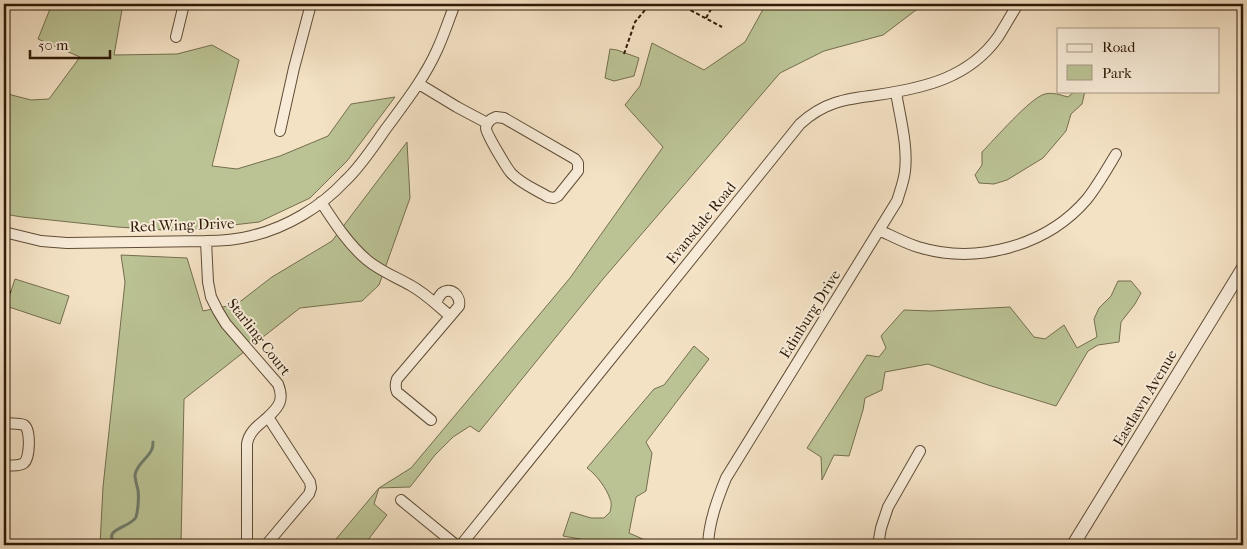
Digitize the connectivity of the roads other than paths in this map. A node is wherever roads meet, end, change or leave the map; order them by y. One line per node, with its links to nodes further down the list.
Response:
1 (184, 4): 5 (street)
2 (311, 4): 9 (street)
3 (455, 4): 6 (street, Red Wing Drive)
4 (1018, 4): 7 (street, Evansdale Road)
5 (176, 38)
6 (419, 84): 8 (street); 11 (street, Red Wing Drive)
7 (896, 92): 12 (street, Edinburg Drive); 27 (street, Evansdale Road)
8 (488, 123): 8 (street)
9 (280, 131)
10 (1116, 154): 12 (street)
11 (321, 202): 14 (street, Red Wing Drive); 16 (street)
12 (879, 230): 28 (street, Edinburg Drive)
13 (4, 232): 14 (street, Red Wing Drive)
14 (206, 241): 18 (street, Starling Court)
15 (1243, 268): 30 (street, Eastlawn Avenue)
16 (436, 304): 17 (street); 17 (street)
17 (450, 316): 19 (street)
18 (268, 416): 24 (street, Starling Court); 25 (street)
19 (431, 420)
20 (4, 424): 22 (street)
21 (920, 451): 29 (street)
22 (4, 465)
23 (401, 500): 26 (street)
24 (249, 545)
25 (266, 545)
26 (456, 545)
27 (460, 545)
28 (708, 545)
29 (878, 545)
30 (1074, 545)

